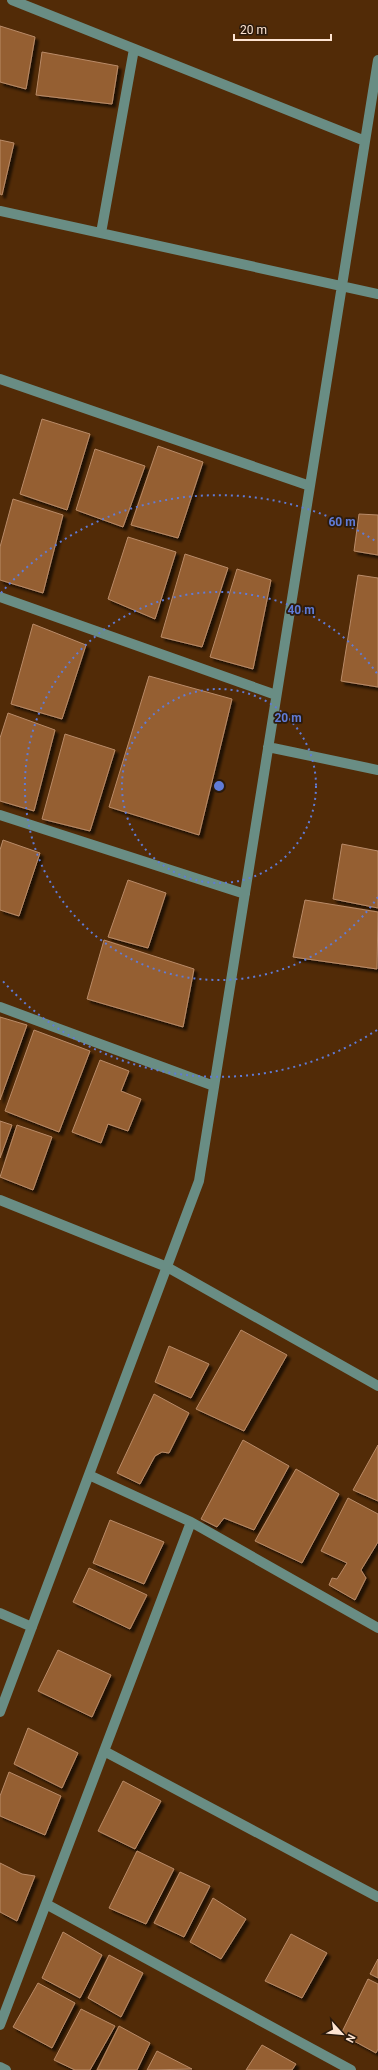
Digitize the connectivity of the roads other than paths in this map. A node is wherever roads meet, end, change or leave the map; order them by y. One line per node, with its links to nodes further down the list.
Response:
1 (12, 0): 2 (street)
2 (134, 49): 4 (street); 6 (street)
3 (378, 60): 4 (street)
4 (365, 141): 7 (street)
5 (0, 211): 6 (street)
6 (101, 233): 7 (street)
7 (342, 286): 8 (street); 10 (street)
8 (378, 294)
9 (0, 379): 10 (street)
10 (310, 486): 12 (street)
11 (0, 597): 12 (street)
12 (276, 695): 13 (street)
13 (268, 747): 14 (street); 16 (street)
14 (378, 770)
15 (0, 815): 16 (street)
16 (245, 894): 18 (street)
17 (0, 1007): 18 (street)
18 (214, 1086): 20 (street)
19 (0, 1200): 20 (street)
20 (167, 1267): 21 (street); 22 (street)
21 (378, 1386)
22 (89, 1474): 23 (street); 25 (street)
23 (190, 1522): 26 (street); 28 (street)
24 (0, 1613): 25 (street)
25 (32, 1627): 27 (street)
26 (378, 1628)
27 (0, 1712)
28 (104, 1751): 29 (street); 30 (street)
29 (378, 1896)
30 (46, 1904): 31 (street); 34 (street)
31 (0, 2025)
32 (0, 2067): 33 (street)
33 (6, 2070)
34 (351, 2070)

